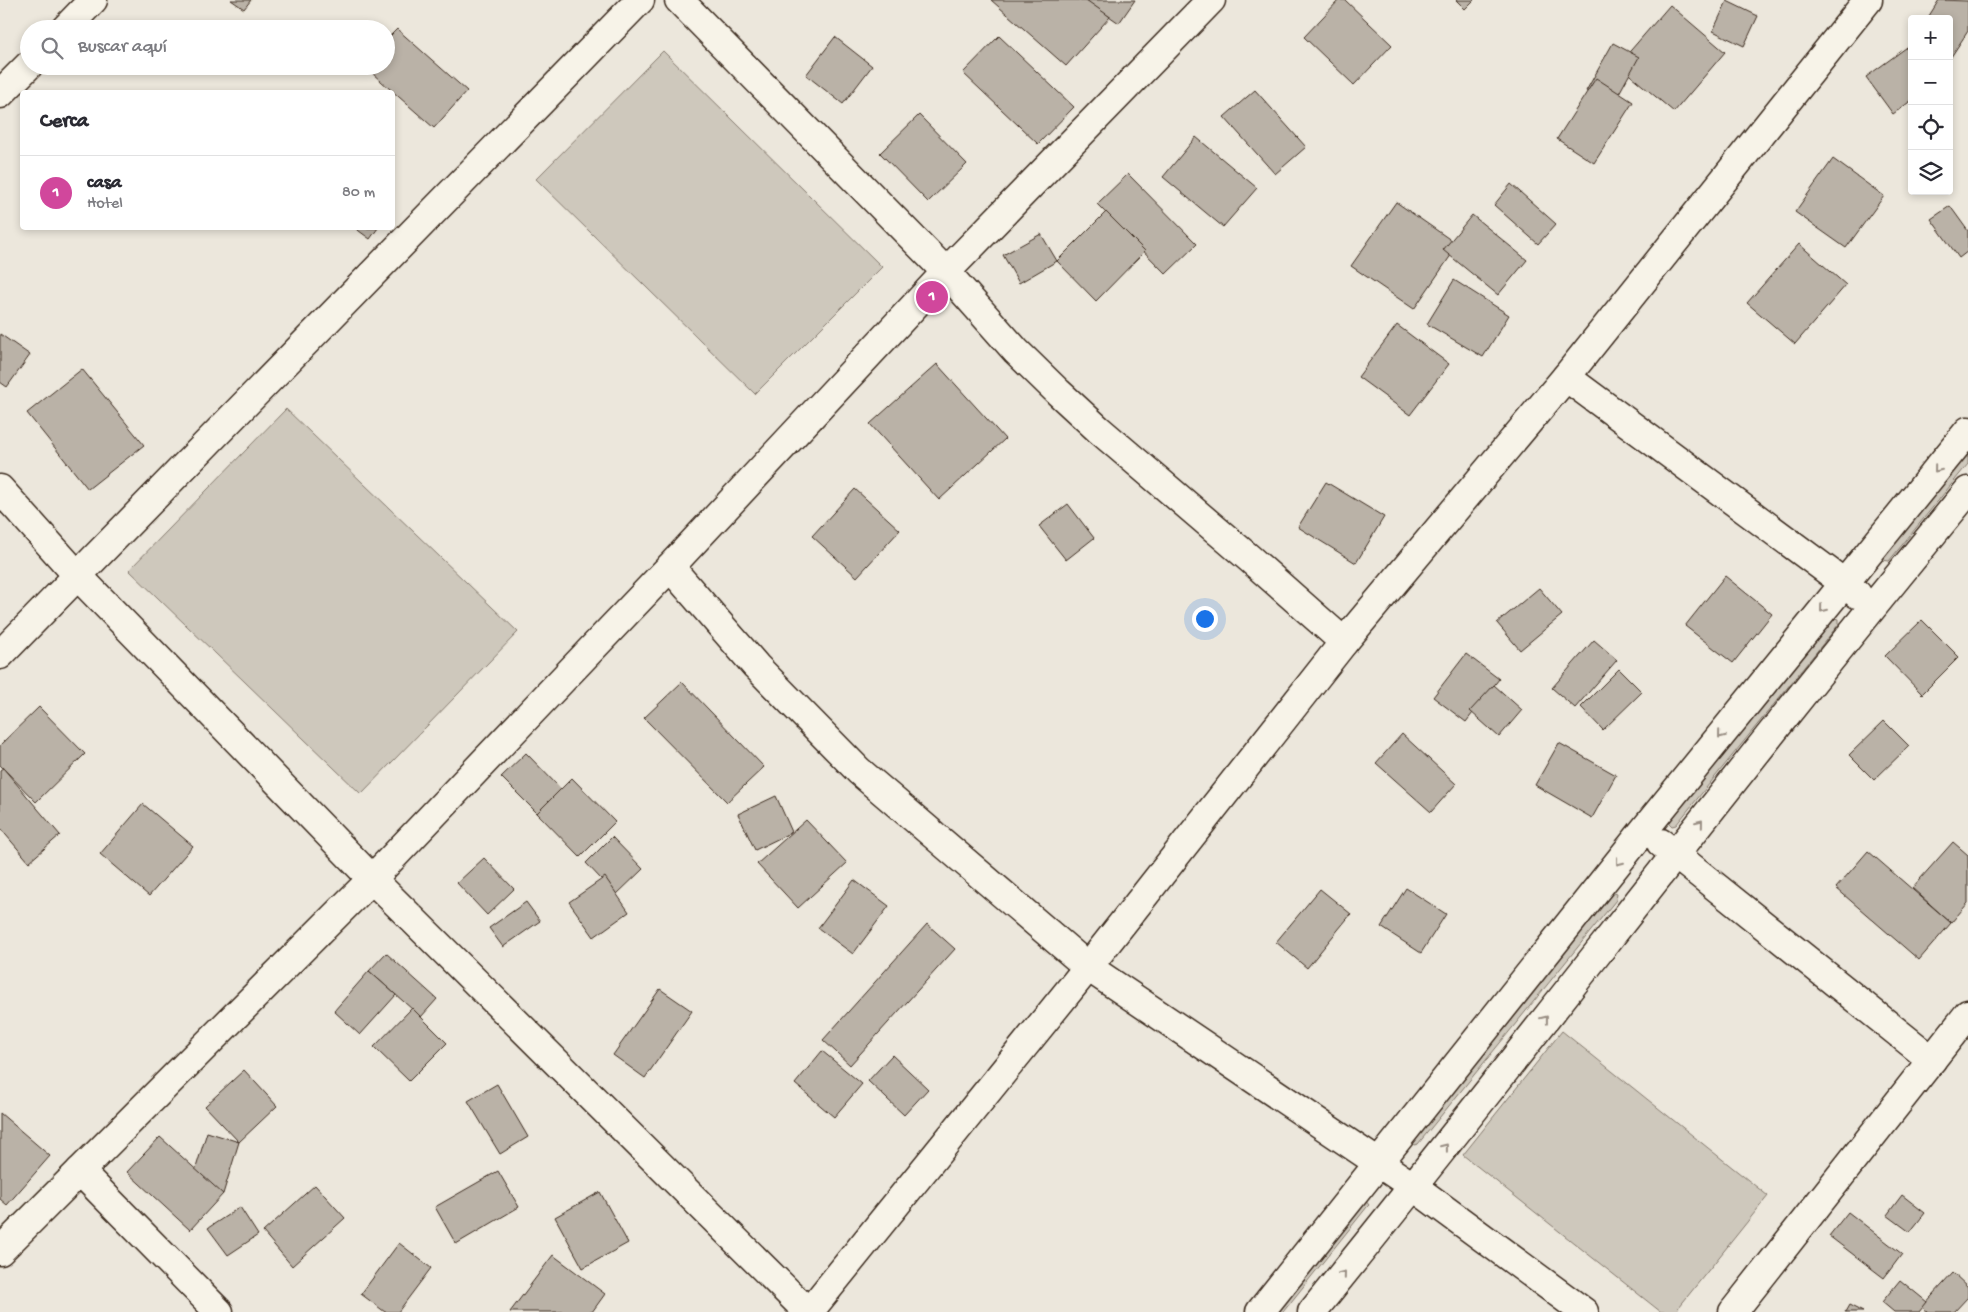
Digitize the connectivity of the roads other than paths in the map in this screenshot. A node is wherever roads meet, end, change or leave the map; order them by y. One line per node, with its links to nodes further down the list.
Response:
1 (93, 0): 6 (street)
2 (640, 0): 15 (street)
3 (679, 0): 9 (street)
4 (1210, 0): 9 (street)
5 (1868, 0): 10 (street)
6 (74, 20)
7 (20, 74): 8 (street)
8 (0, 94)
9 (946, 272): 14 (street); 18 (street)
10 (1566, 377): 16 (street); 18 (street)
11 (1968, 431): 16 (street, one-way to 16)
12 (0, 489): 15 (street)
13 (1968, 491): 17 (street)
14 (670, 567): 22 (street); 23 (street)
15 (78, 576): 19 (street); 22 (street)
16 (1844, 583): 17 (street); 20 (street, one-way to 20)
17 (1871, 608): 21 (street, one-way to 17)
18 (1344, 642): 23 (street)
19 (0, 655)
20 (1644, 830): 21 (street); 26 (street, one-way to 26)
21 (1676, 853): 25 (street); 28 (street, one-way to 21)
22 (372, 880): 27 (street); 31 (street)
23 (1088, 967): 26 (street); 31 (street)
24 (1964, 1028): 25 (street)
25 (1932, 1060): 35 (street)
26 (1378, 1163): 28 (street); 32 (street)
27 (80, 1171): 29 (street); 30 (street)
28 (1414, 1186): 33 (street, one-way to 28); 34 (street)
29 (0, 1251)
30 (219, 1312)
31 (808, 1312)
32 (1260, 1312)
33 (1312, 1312)
34 (1584, 1312)
35 (1733, 1312)

